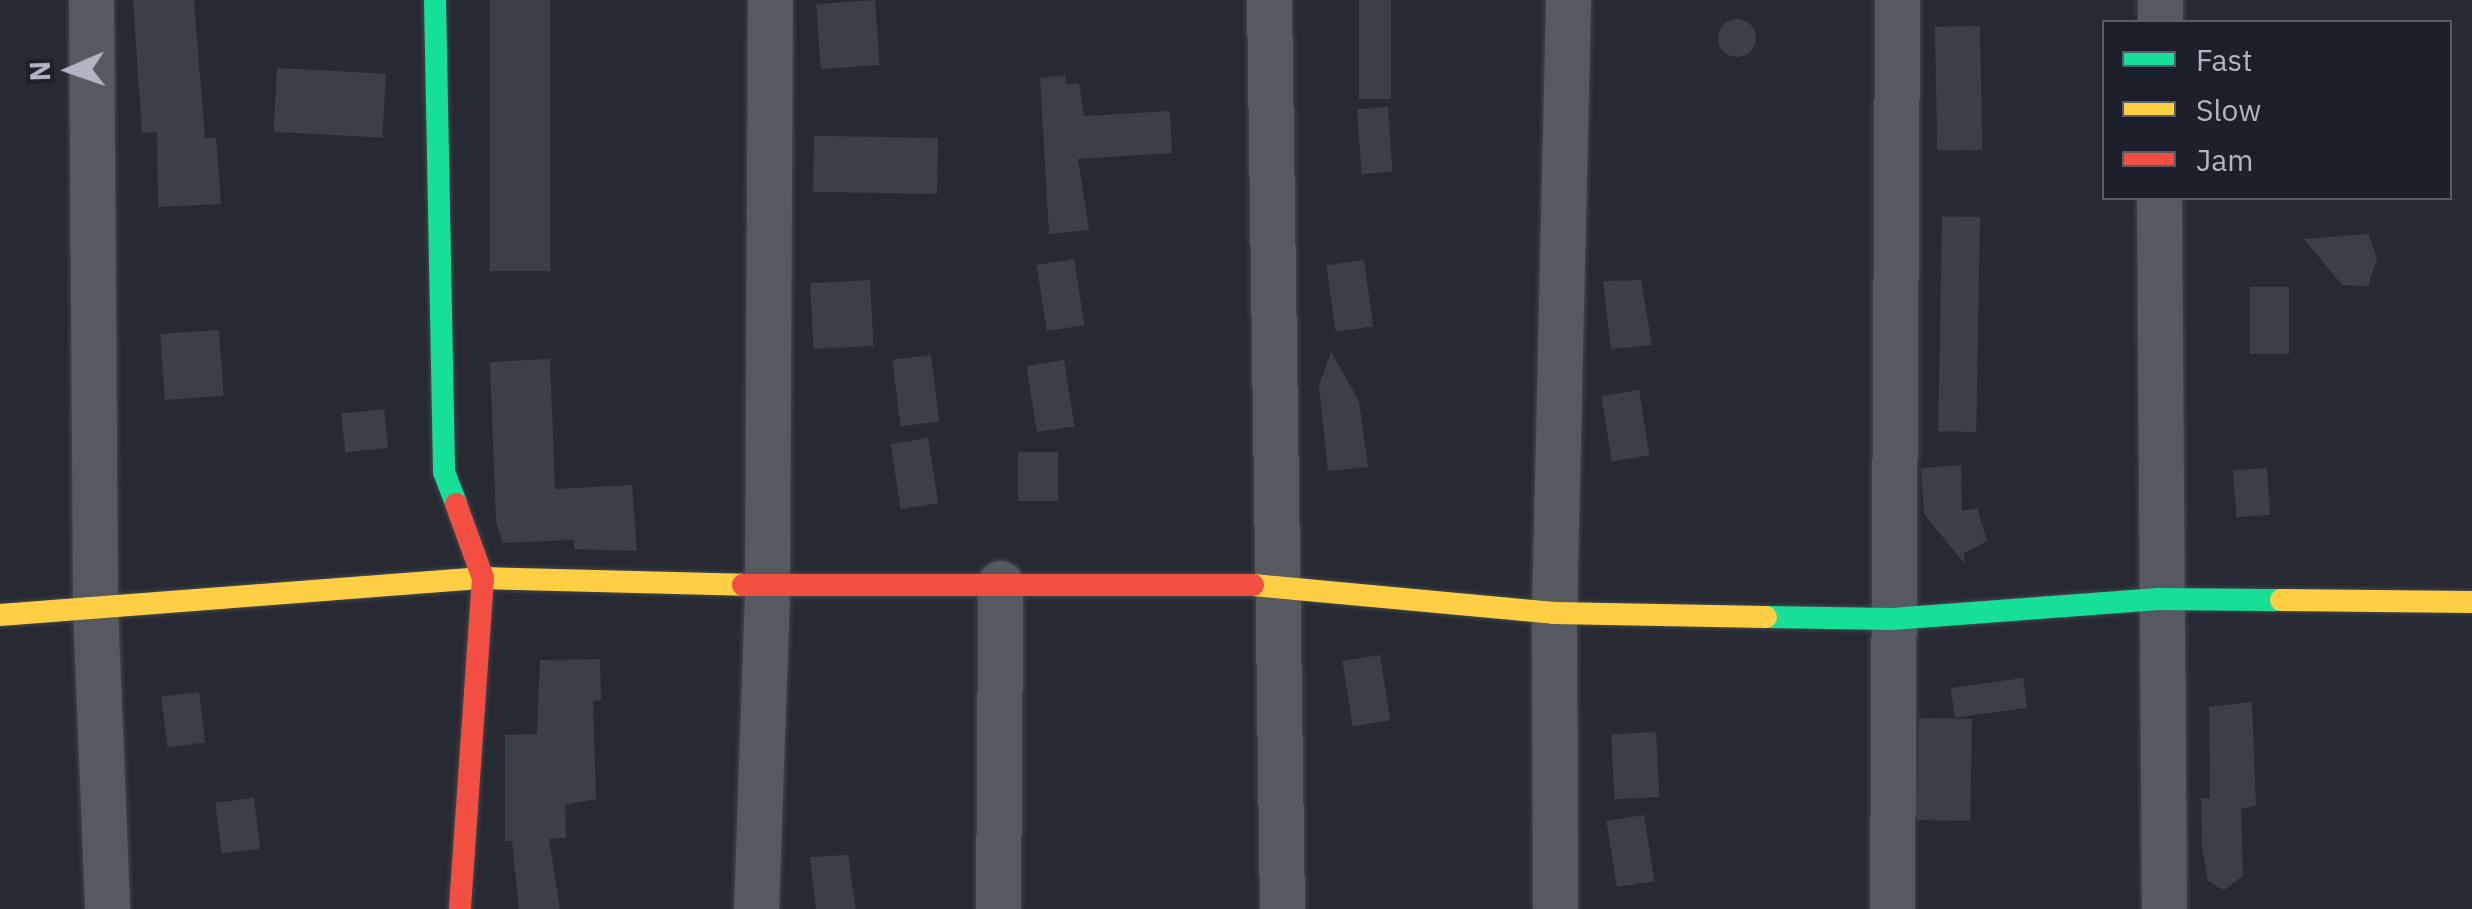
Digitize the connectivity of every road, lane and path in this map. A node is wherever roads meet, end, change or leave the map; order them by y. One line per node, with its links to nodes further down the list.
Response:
1 (91, 0): 14 (street)
2 (434, 0): 8 (street)
3 (770, 0): 11 (street)
4 (1268, 0): 10 (street)
5 (1568, 0): 15 (street)
6 (1897, 0): 17 (street)
7 (2159, 200): 12 (street)
8 (483, 578): 11 (street); 14 (street); 19 (street)
9 (1000, 582): 10 (street); 11 (street); 21 (street)
10 (1277, 585): 15 (street); 22 (street)
11 (767, 586): 20 (street)
12 (2158, 598): 13 (street); 17 (street); 25 (street)
13 (2472, 602)
14 (95, 606): 16 (street); 18 (street)
15 (1554, 613): 17 (street); 23 (street)
16 (0, 614)
17 (1892, 619): 24 (street)
18 (107, 909)
19 (460, 909)
20 (756, 909)
21 (998, 909)
22 (1282, 909)
23 (1555, 909)
24 (1892, 909)
25 (2164, 909)

